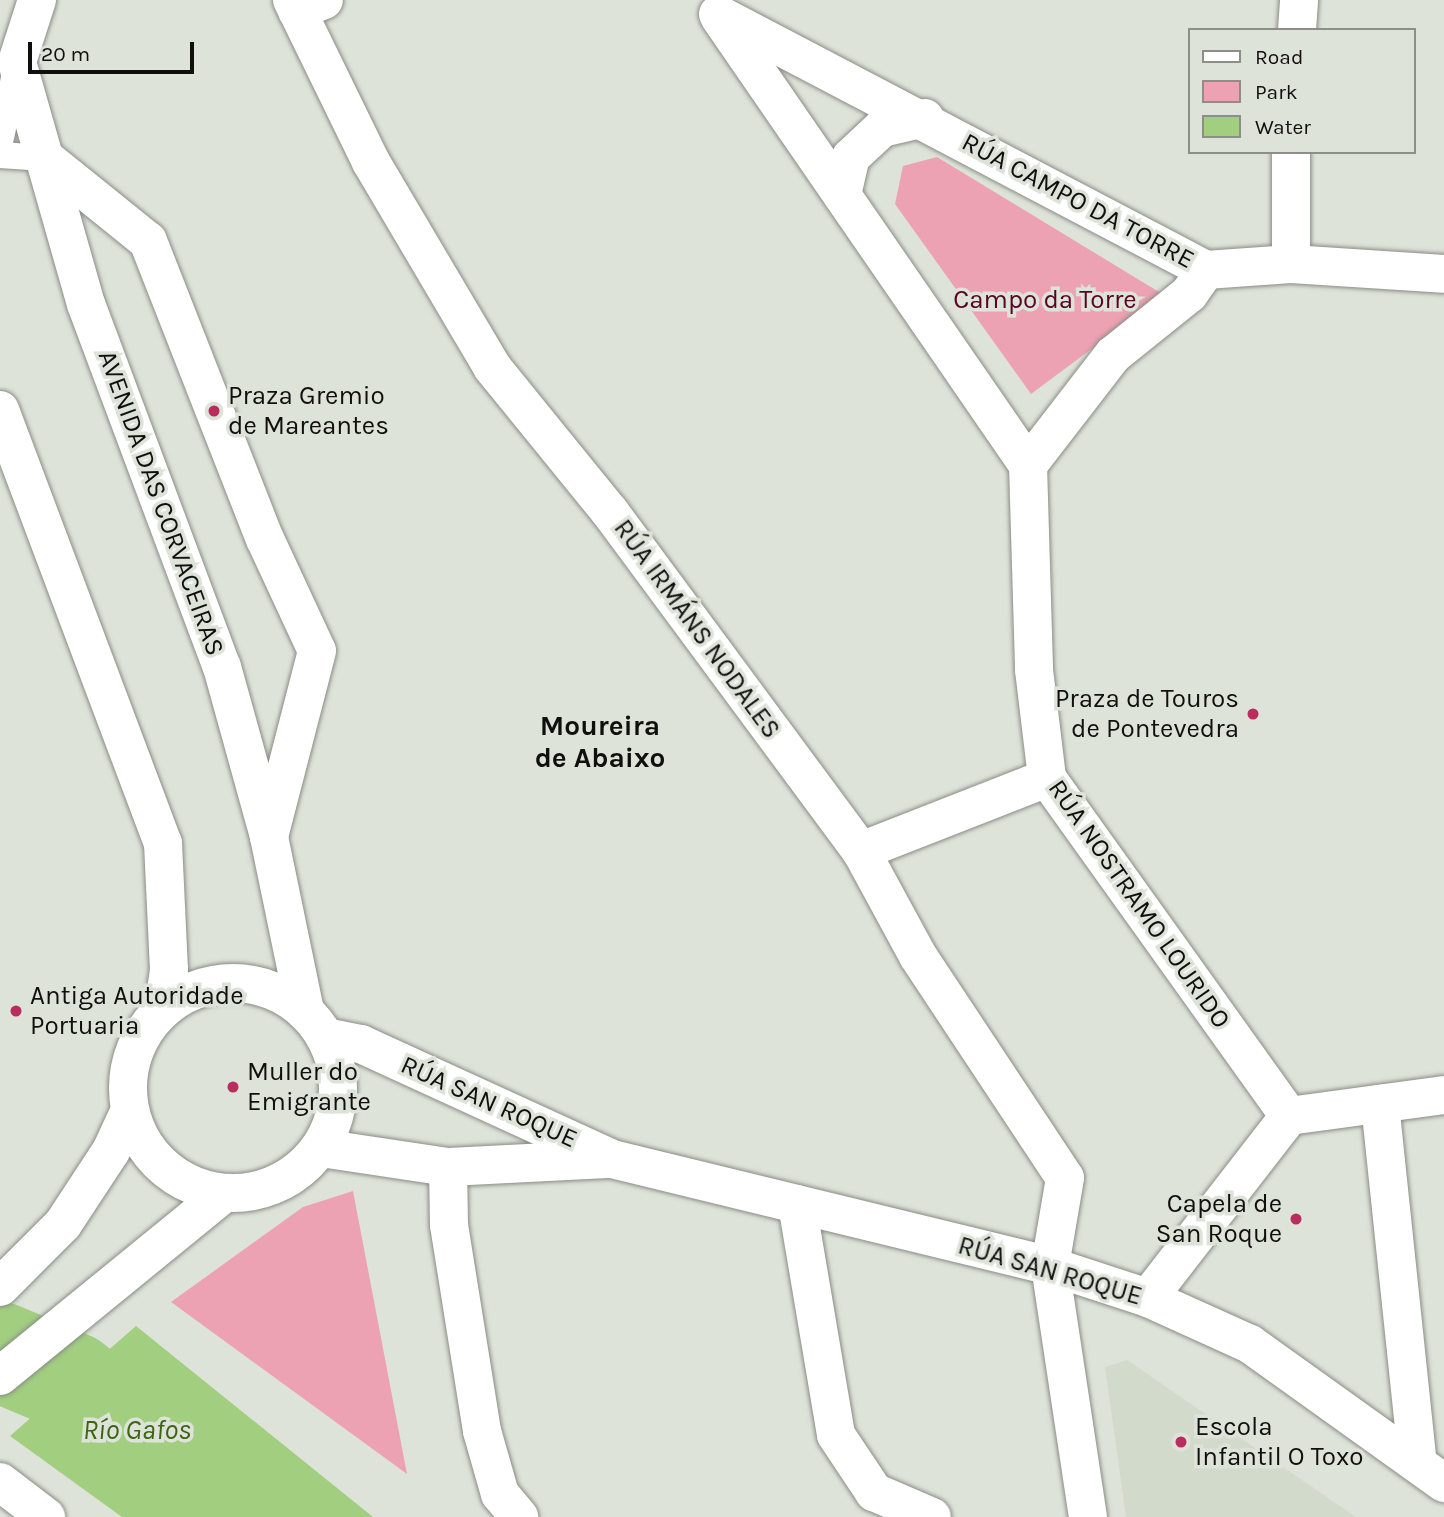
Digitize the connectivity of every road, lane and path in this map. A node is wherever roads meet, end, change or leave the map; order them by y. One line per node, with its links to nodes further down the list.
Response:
1 (37, 0): 6 (main road)
2 (1299, 0): 5 (main road)
3 (304, 4): 21 (main road, RÚA IRMÁNS NODALES)
4 (711, 5): 7 (main road, RÚA CAMPO DA TORRE); 12 (main road, RÚA CAMPO DA TORRE)
5 (1297, 28)
6 (18, 62): 8 (lane); 11 (main road, AVENIDA DAS CORVACEIRAS)
7 (925, 118): 12 (main road); 14 (main road, RÚA CAMPO DA TORRE)
8 (0, 142)
9 (1292, 154): 13 (main road)
10 (0, 155): 11 (lane)
11 (45, 158): 20 (main road, AVENIDA DAS CORVACEIRAS); 20 (main road)
12 (842, 195): 18 (main road, RÚA CAMPO DA TORRE)
13 (1291, 264): 14 (main road, RÚA CAMPO DA TORRE); 15 (main road, RÚA CAMPO DA TORRE)
14 (1206, 270): 18 (main road)
15 (1444, 274)
16 (0, 410): 17 (main road)
17 (7, 440): 22 (main road)
18 (1028, 465): 19 (main road, RÚA NOSTRAMO LOURIDO)
19 (1047, 778): 21 (main road); 27 (main road, RÚA NOSTRAMO LOURIDO)
20 (269, 837): 23 (main road, AVENIDA DAS CORVACEIRAS)
21 (861, 851): 33 (main road, RÚA IRMÁNS NODALES)
22 (164, 1007): 23 (main road); 26 (main road)
23 (315, 1024): 28 (main road); 29 (main road, RÚA SAN ROQUE)
24 (1444, 1095): 25 (main road)
25 (1380, 1104): 27 (main road); 37 (main road)
26 (129, 1112): 31 (main road); 34 (main road)
27 (1289, 1116): 35 (main road)
28 (321, 1148): 30 (main road, RÚA SAN ROQUE); 31 (main road)
29 (612, 1158): 30 (main road, RÚA SAN ROQUE); 32 (main road, RÚA SAN ROQUE)
30 (448, 1167): 40 (main road)
31 (223, 1194): 36 (main road)
32 (797, 1204): 33 (main road, RÚA SAN ROQUE); 41 (main road)
33 (1049, 1266): 35 (main road, RÚA SAN ROQUE); 42 (main road, RÚA IRMÁNS NODALES)
34 (0, 1287)
35 (1148, 1298): 37 (main road, RÚA SAN ROQUE)
36 (0, 1376)
37 (1431, 1473)
38 (0, 1482): 39 (main road)
39 (46, 1517)
40 (519, 1517)
41 (932, 1517)
42 (1088, 1517)

